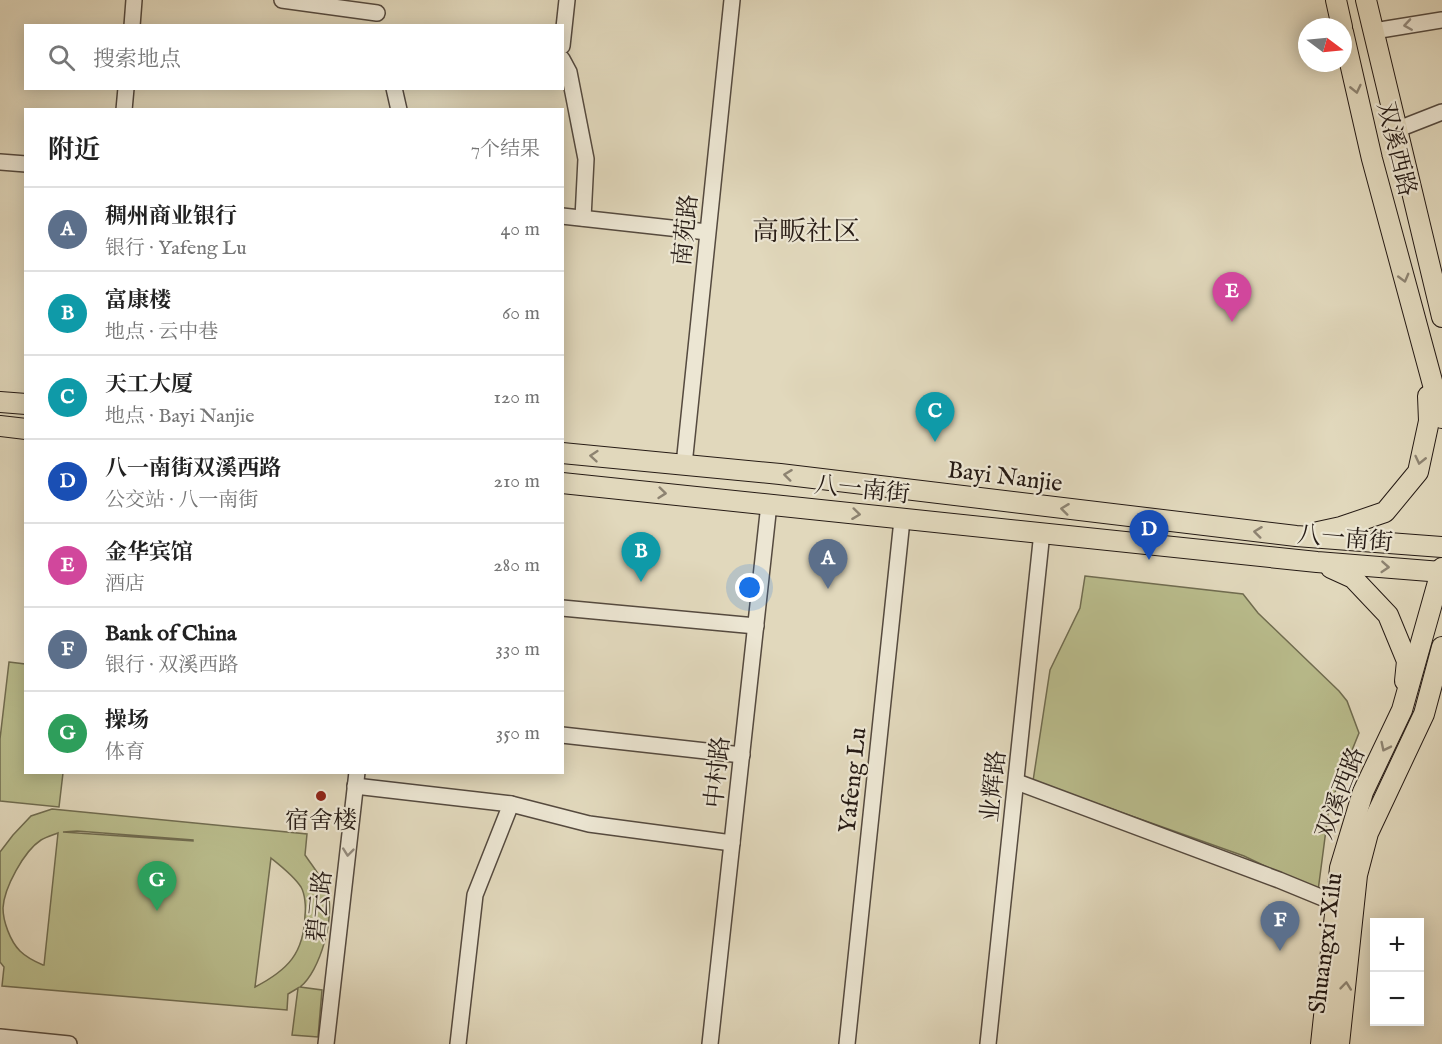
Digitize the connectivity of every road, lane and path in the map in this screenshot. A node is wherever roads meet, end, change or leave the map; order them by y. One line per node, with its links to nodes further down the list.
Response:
1 (134, 0): 10 (street)
2 (282, 0): 7 (street)
3 (567, 0): 11 (street)
4 (732, 0): 25 (street, 南苑路)
5 (1336, 0): 8 (main road)
6 (1366, 0): 12 (main road)
7 (377, 13)
8 (1340, 18)
9 (1442, 20): 12 (street, one-way to 12)
10 (132, 24)
11 (564, 28)
12 (1374, 31): 20 (main road)
13 (564, 63): 24 (street)
14 (1352, 71): 27 (main road, 双溪西路, one-way to 27)
15 (126, 90): 17 (street)
16 (394, 90): 18 (street)
17 (124, 108)
18 (399, 108)
19 (1442, 112): 20 (street)
20 (1396, 130): 26 (main road)
21 (0, 162): 22 (street)
22 (24, 164)
23 (564, 216): 24 (street)
24 (583, 218): 25 (street)
25 (707, 232): 34 (street, 南苑路)
26 (1442, 317)
27 (1426, 360): 30 (main road, 双溪西路); 39 (main road, one-way to 39)
28 (0, 402): 29 (main road)
29 (24, 404)
30 (1442, 418)
31 (0, 426): 32 (main road)
32 (24, 429)
33 (564, 453): 34 (main road, Bayi Nanjie, one-way to 33)
34 (684, 465): 39 (main road, Bayi Nanjie, one-way to 34)
35 (564, 483): 36 (main road, 八一南街, one-way to 36)
36 (769, 504): 37 (main road, 八一南街, one-way to 37); 44 (street, 中村路)
37 (902, 520): 38 (main road, 八一南街); 61 (street, Yafeng Lu)
38 (1042, 532): 41 (main road, 八一南街); 52 (street, 业辉路)
39 (1296, 536): 40 (main road, Bayi Nanjie)
40 (1442, 547)
41 (1317, 562): 42 (main road, 八一南街, one-way to 42); 47 (main road)
42 (1442, 570): 47 (main road, 双溪西路)
43 (564, 608): 44 (street)
44 (756, 626): 50 (street, 中村路)
45 (1442, 647): 48 (main road, Shuangxi Xilu)
46 (1442, 691): 48 (main road)
47 (1402, 710): 55 (main road, 双溪西路, one-way to 55)
48 (1414, 732): 64 (main road, Shuangxi Xilu, one-way to 48)
49 (564, 735): 50 (street)
50 (742, 755): 54 (street, 中村路)
51 (356, 779): 53 (street); 58 (street, 碧云路, one-way to 58)
52 (1017, 782): 55 (street); 62 (street, 业辉路)
53 (511, 804): 54 (street); 59 (street)
54 (732, 843): 60 (street, 中村路)
55 (1335, 903): 63 (main road, 双溪西路)
56 (0, 1037): 57 (street)
57 (69, 1044)
58 (326, 1044)
59 (458, 1044)
60 (710, 1044)
61 (847, 1044)
62 (988, 1044)
63 (1321, 1044)
64 (1340, 1044)

